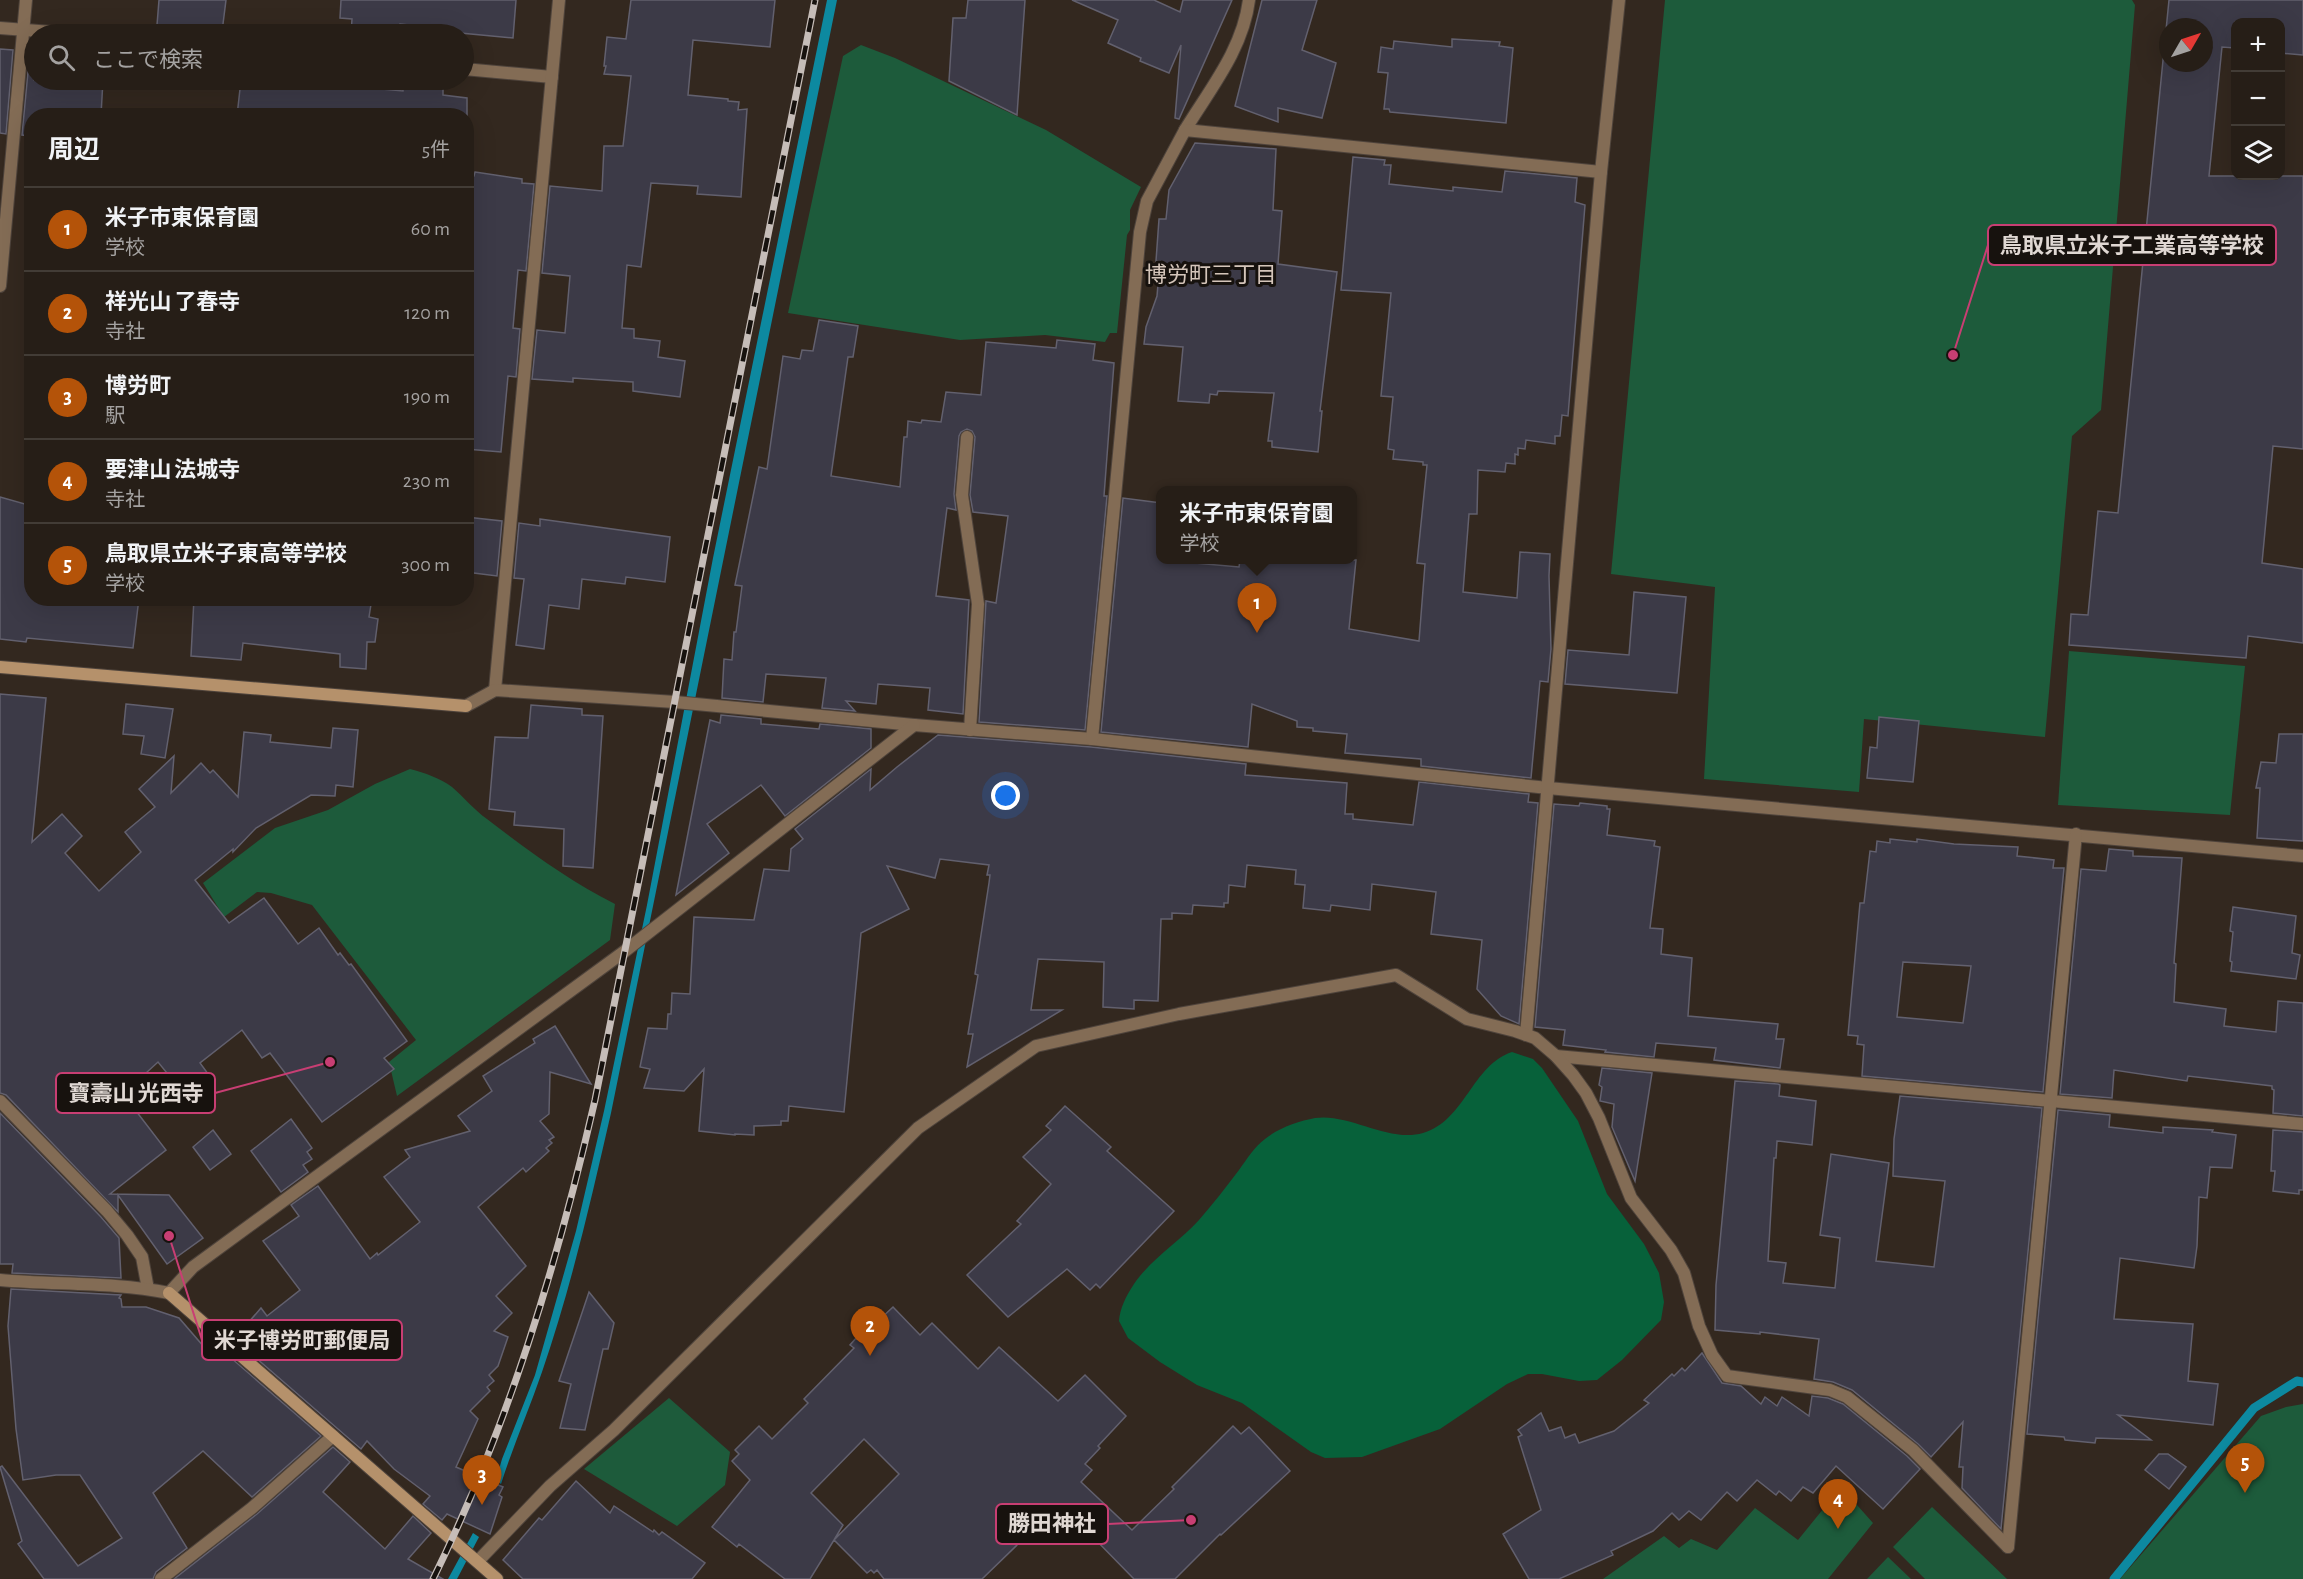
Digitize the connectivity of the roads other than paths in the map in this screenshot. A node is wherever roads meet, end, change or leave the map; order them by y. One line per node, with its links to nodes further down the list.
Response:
1 (26, 0): 5 (street)
2 (559, 0): 9 (street)
3 (1249, 0): 10 (street)
4 (1619, 0): 11 (street)
5 (24, 24)
6 (0, 28): 7 (street)
7 (24, 30): 12 (street)
8 (474, 70): 9 (street)
9 (552, 77): 15 (street)
10 (1185, 130): 11 (street); 18 (street)
11 (1600, 172): 19 (street)
12 (0, 286)
13 (967, 437): 17 (street)
14 (0, 667): 15 (street)
15 (495, 690): 16 (street)
16 (914, 725): 17 (street); 29 (street)
17 (970, 730): 18 (street)
18 (1092, 739): 19 (street)
19 (1548, 788): 20 (street); 22 (street)
20 (2076, 834): 21 (street); 25 (street)
21 (2303, 855)
22 (1526, 1035): 23 (street); 31 (street)
23 (1556, 1056): 25 (street); 25 (street)
24 (0, 1101): 28 (street)
25 (2051, 1102): 26 (street)
26 (2303, 1124)
27 (0, 1281): 28 (street)
28 (148, 1289): 29 (street)
29 (169, 1293): 30 (street)
30 (333, 1436): 31 (street); 32 (street)
31 (474, 1558): 33 (street)
32 (161, 1579)
33 (497, 1579)

